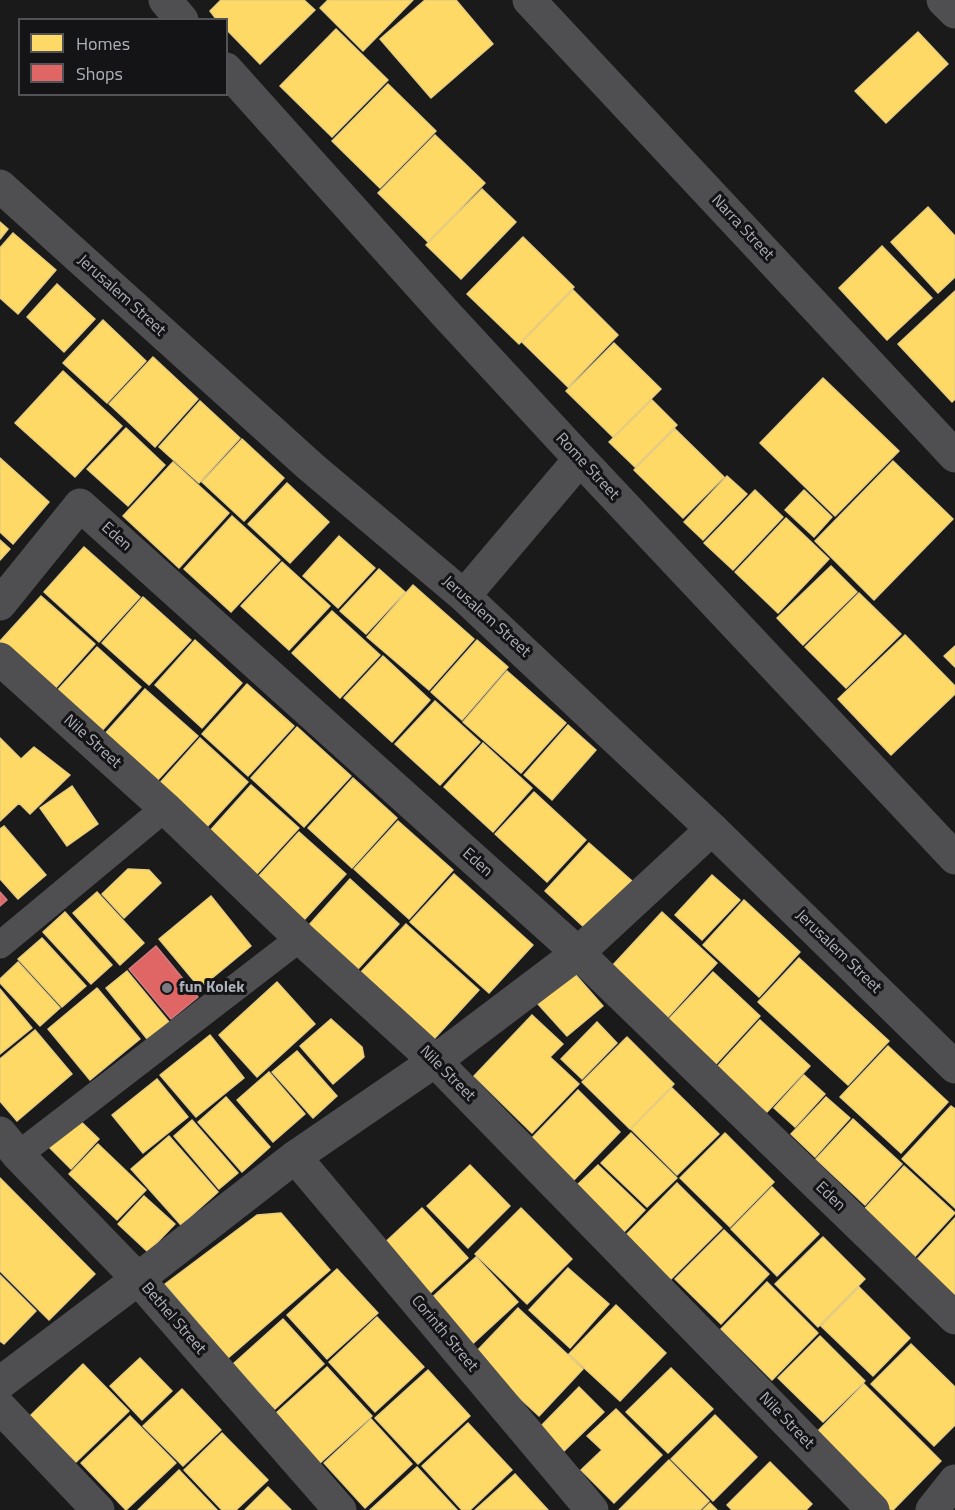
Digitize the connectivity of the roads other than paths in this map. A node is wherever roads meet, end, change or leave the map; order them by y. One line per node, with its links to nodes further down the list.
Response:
1 (165, 0): 5 (street)
2 (529, 0): 8 (street, Narra Street)
3 (943, 0): 4 (street)
4 (955, 12)
5 (180, 18)
6 (228, 71): 9 (street, Rome Street)
7 (0, 186): 10 (street, Jerusalem Street)
8 (955, 456)
9 (580, 459): 10 (street); 15 (street, Rome Street)
10 (464, 596): 14 (street, Jerusalem Street)
11 (0, 604): 18 (street, Eden)
12 (0, 659): 13 (street, Nile Street)
13 (165, 808): 16 (street, Nile Street); 17 (lane)
14 (712, 829): 18 (street); 20 (street, Jerusalem Street)
15 (955, 858)
16 (300, 938): 19 (street, Nile Street); 21 (lane)
17 (0, 945)
18 (578, 953): 19 (street); 24 (street, Eden)
19 (435, 1060): 22 (street); 31 (street, Nile Street)
20 (955, 1067)
21 (9, 1144): 23 (street, Bethel Street)
22 (295, 1157): 23 (street); 30 (street, Corinth Street)
23 (138, 1279): 25 (street); 29 (street, Bethel Street)
24 (955, 1318)
25 (0, 1383)
26 (0, 1407): 28 (street)
27 (955, 1481): 32 (street)
28 (98, 1510)
29 (340, 1510)
30 (592, 1510)
31 (873, 1510)
32 (932, 1510)

